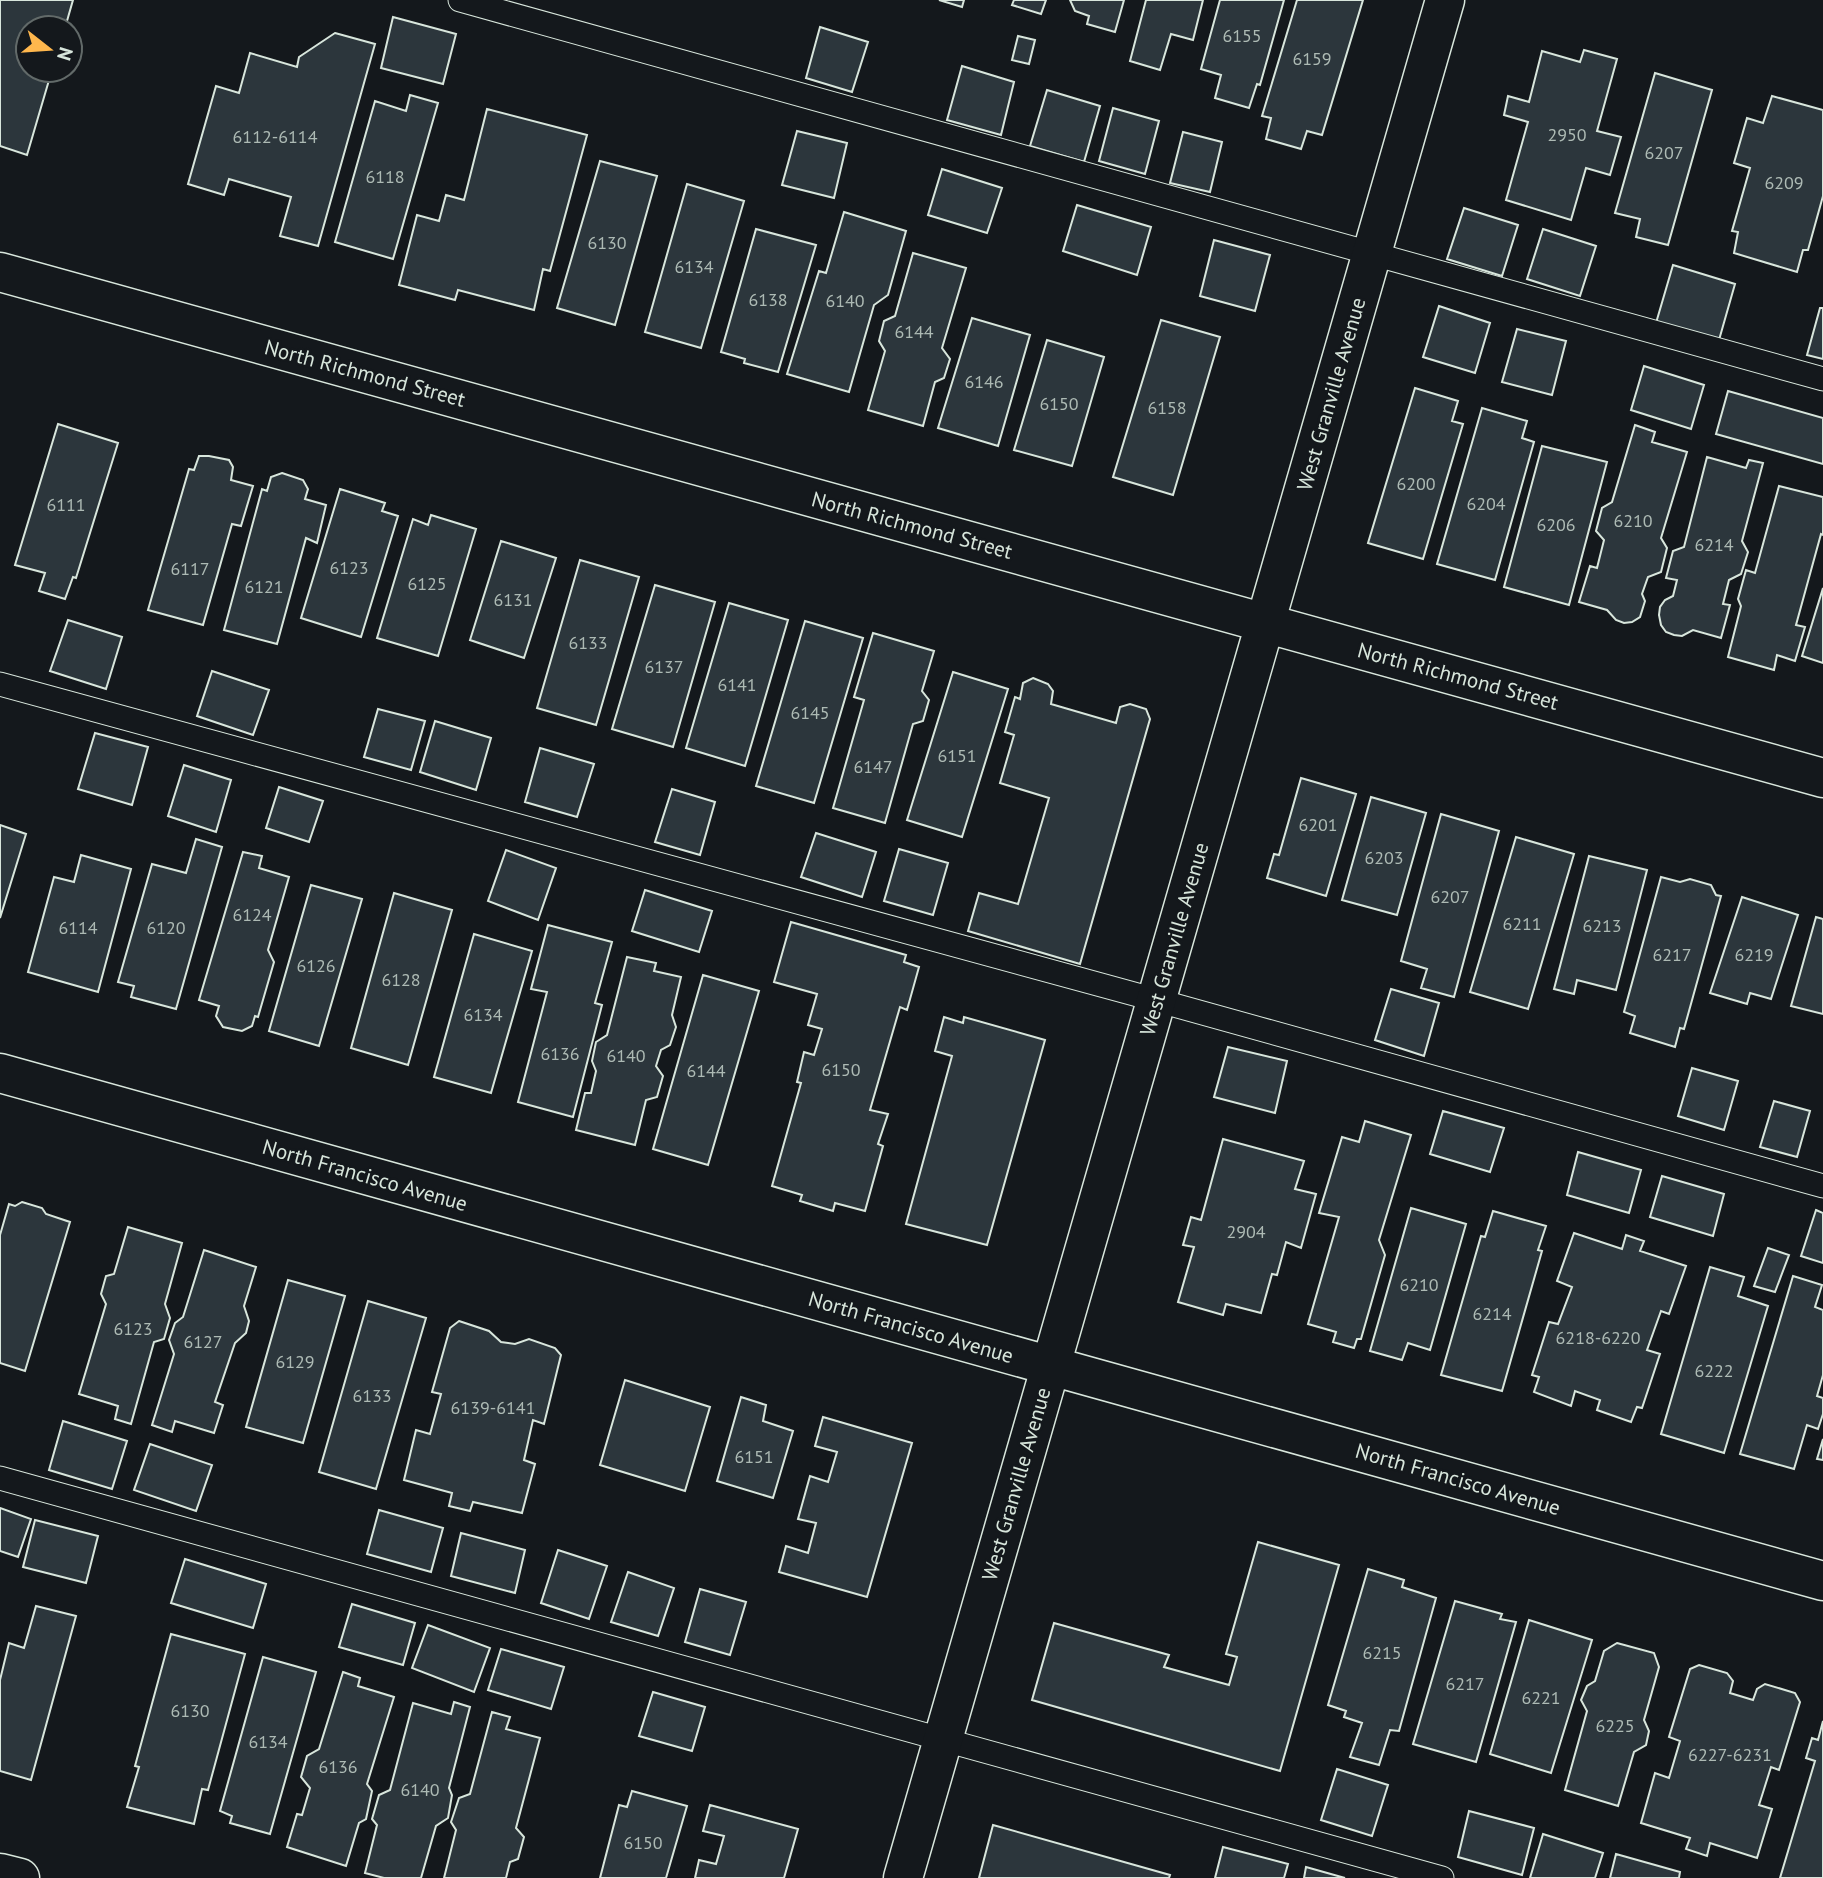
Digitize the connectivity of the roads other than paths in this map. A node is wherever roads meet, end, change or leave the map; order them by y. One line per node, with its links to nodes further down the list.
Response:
1 (460, 0): 3 (lane)
2 (1445, 0): 3 (street, West Granville Avenue)
3 (1372, 254): 5 (lane); 6 (street, West Granville Avenue)
4 (0, 272): 6 (street, North Richmond Street)
5 (1823, 379)
6 (1265, 622): 8 (street, North Richmond Street); 9 (street, West Granville Avenue)
7 (0, 684): 9 (lane)
8 (1823, 778)
9 (1156, 1000): 11 (lane); 12 (street, West Granville Avenue)
10 (0, 1073): 12 (street, North Francisco Avenue)
11 (1823, 1186)
12 (1050, 1365): 14 (street, North Francisco Avenue); 15 (street, West Granville Avenue)
13 (0, 1478): 15 (lane)
14 (1823, 1581)
15 (943, 1740): 18 (street, West Granville Avenue); 19 (lane)
16 (0, 1872): 17 (street)
17 (20, 1878)
18 (902, 1878)
19 (1442, 1878)

